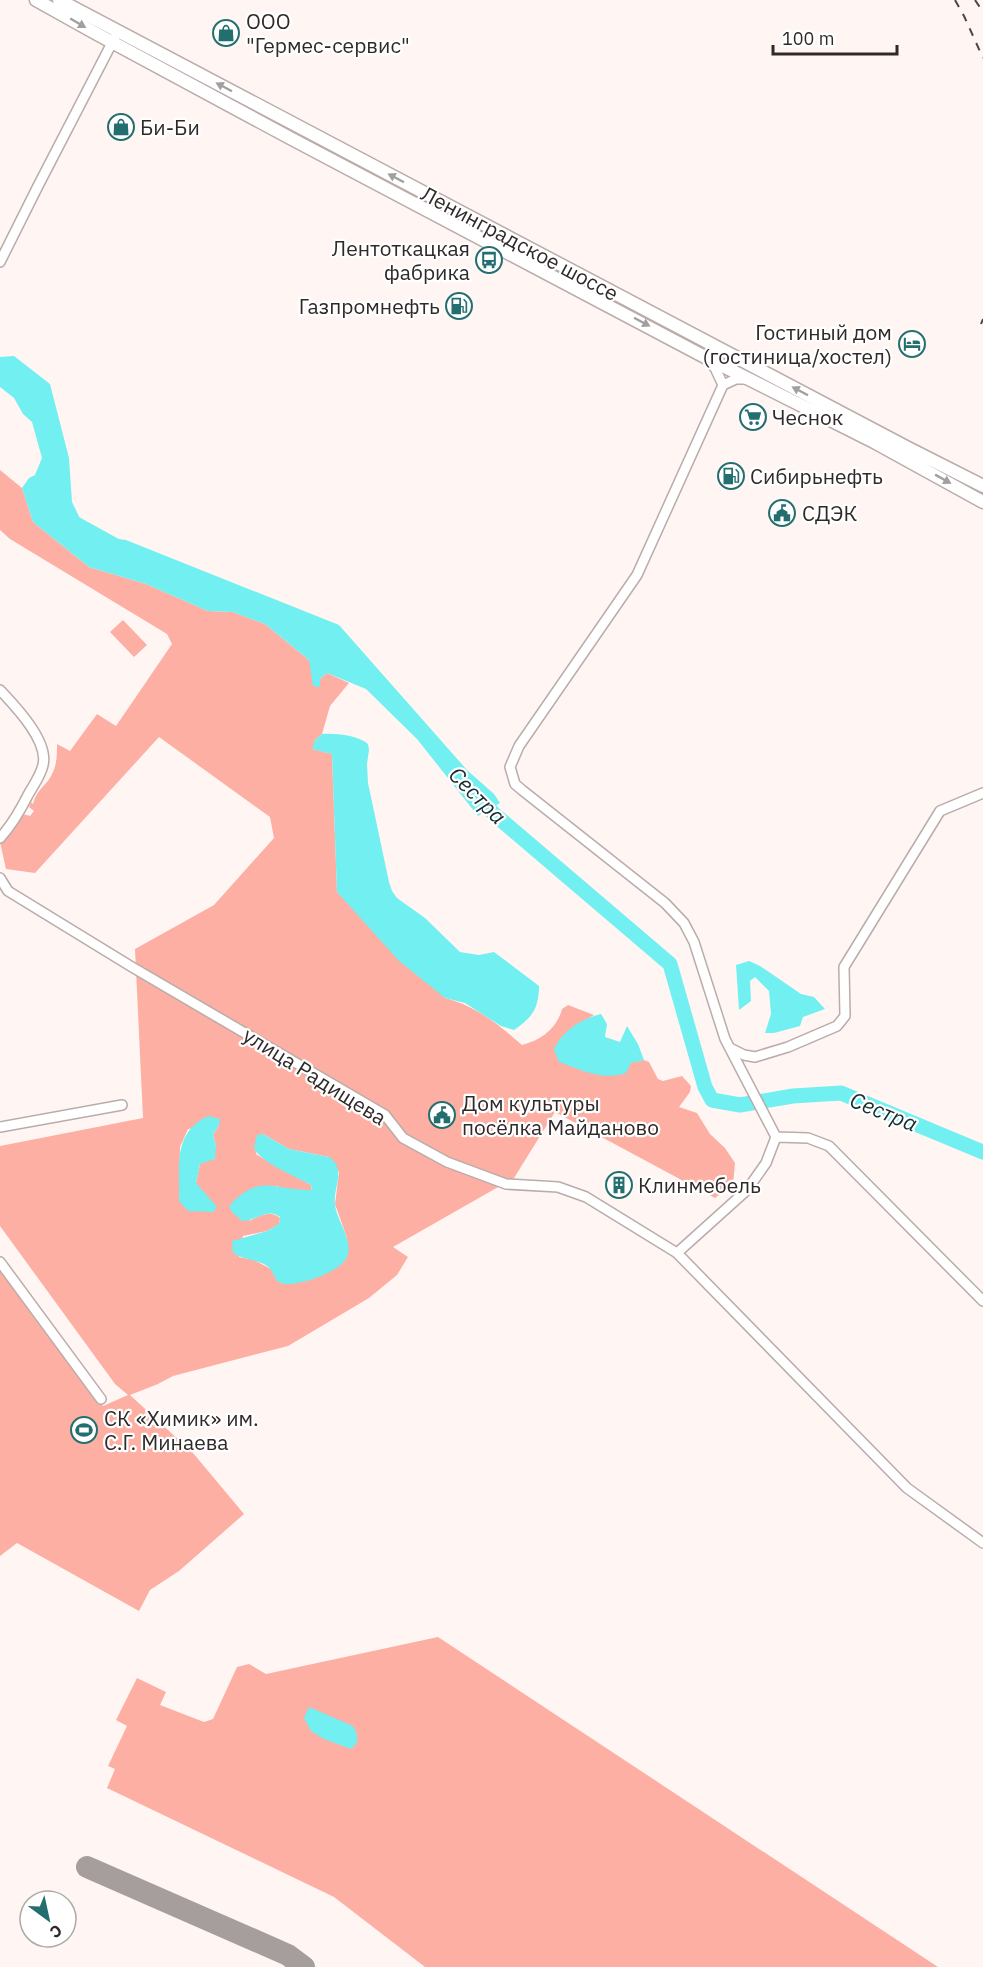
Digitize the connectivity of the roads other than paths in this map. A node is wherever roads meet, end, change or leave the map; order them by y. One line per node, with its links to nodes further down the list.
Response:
1 (36, 0): 3 (highway, Ленинградское шоссе, one-way to 3)
2 (59, 0): 3 (highway, Ленинградское шоссе)
3 (115, 37): 4 (street); 5 (highway, Ленинградское шоссе, one-way to 5); 8 (highway, Ленинградское шоссе, one-way to 3)
4 (0, 262)
5 (703, 356): 6 (highway, Ленинградское шоссе); 7 (street)
6 (749, 379): 7 (street); 9 (highway, Ленинградское шоссе, one-way to 9)
7 (723, 385): 14 (street)
8 (983, 486)
9 (983, 502)
10 (0, 690): 12 (street)
11 (983, 793): 14 (street)
12 (0, 838)
13 (0, 878): 18 (street, улица Радищева)
14 (731, 1050): 17 (street)
15 (122, 1105): 16 (street)
16 (0, 1127)
17 (776, 1137): 18 (street); 20 (street)
18 (677, 1253): 22 (street, улица Радищева)
19 (0, 1263): 21 (street)
20 (983, 1301)
21 (102, 1399)
22 (983, 1543)

